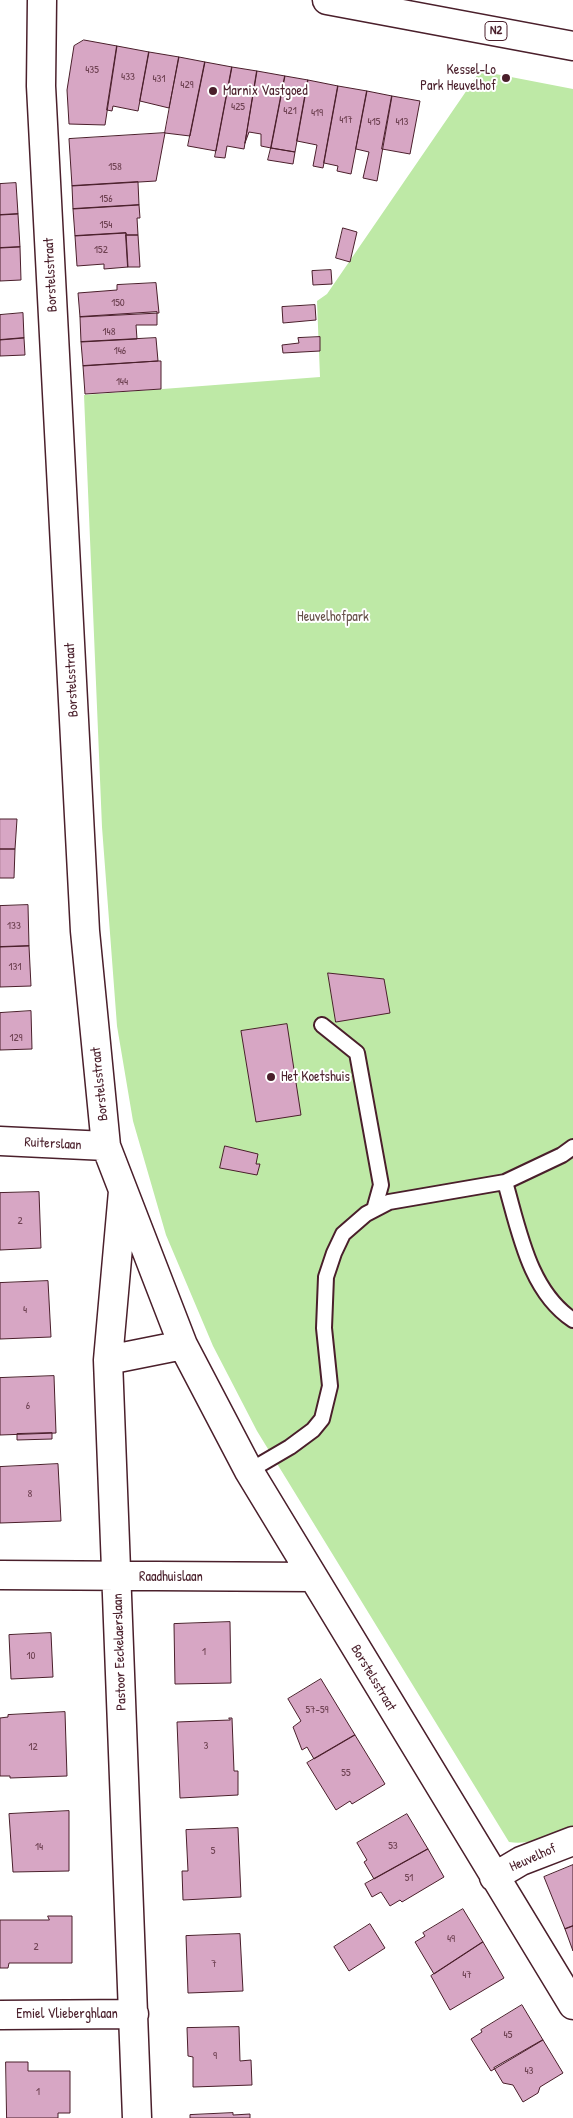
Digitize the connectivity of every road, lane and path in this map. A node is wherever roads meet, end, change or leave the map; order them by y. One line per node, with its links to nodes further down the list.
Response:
1 (42, 0): 6 (street, Borstelsstraat)
2 (327, 0): 3 (street, N2)
3 (573, 46)
4 (322, 1025): 10 (lane)
5 (0, 1141): 6 (street, Ruiterslaan)
6 (106, 1146): 9 (street, Borstelsstraat)
7 (573, 1147): 8 (lane)
8 (505, 1182): 10 (lane); 11 (lane)
9 (124, 1186): 12 (street, Borstelsstraat); 13 (street, Pastoor Eeckelaerslaan)
10 (374, 1210): 14 (lane)
11 (573, 1320)
12 (183, 1345): 13 (street); 14 (street, Borstelsstraat)
13 (108, 1360): 16 (street, Pastoor Eeckelaerslaan)
14 (249, 1471): 17 (street, Borstelsstraat)
15 (0, 1575): 16 (street, Raadhuislaan)
16 (117, 1577): 17 (street, Raadhuislaan); 22 (street, Pastoor Eeckelaerslaan)
17 (312, 1577): 19 (street, Borstelsstraat)
18 (573, 1841): 19 (street, Heuvelhof)
19 (494, 1877): 20 (street, Borstelsstraat)
20 (573, 2005)
21 (0, 2014): 22 (street, Emiel Vlieberghlaan)
22 (134, 2014): 23 (street, Pastoor Eeckelaerslaan)
23 (138, 2118)

